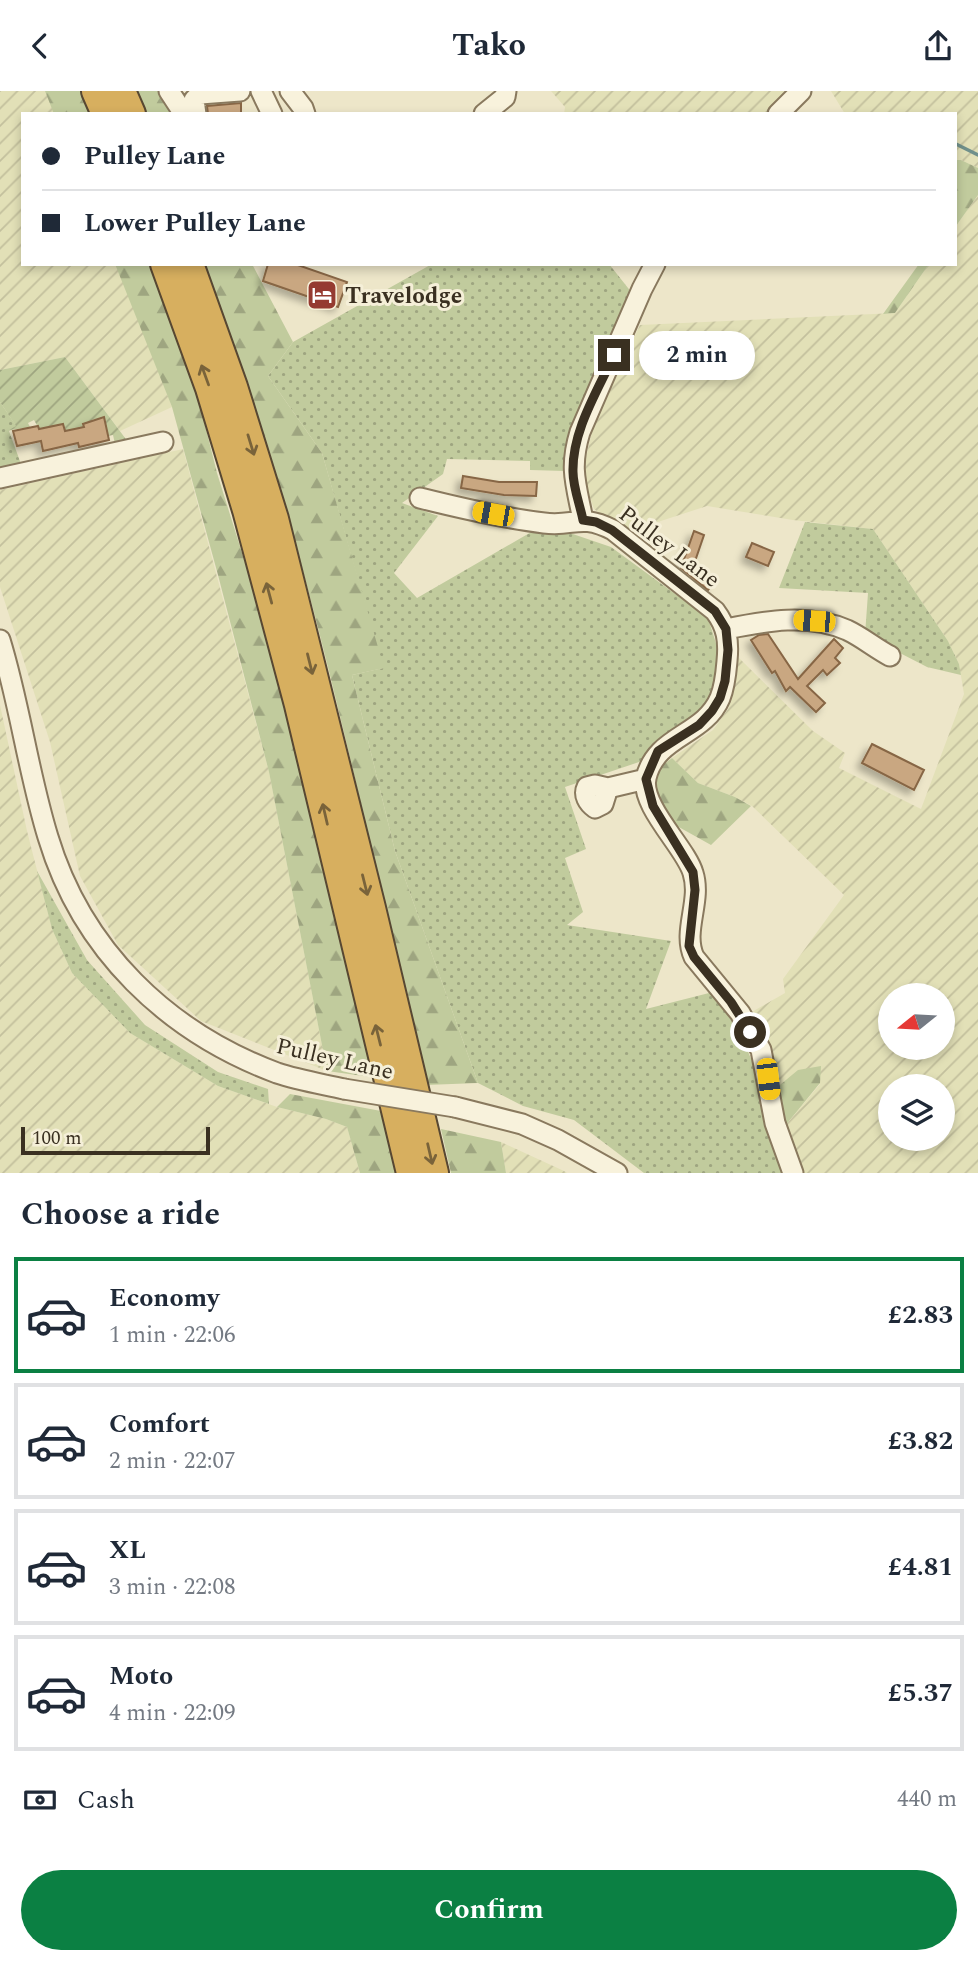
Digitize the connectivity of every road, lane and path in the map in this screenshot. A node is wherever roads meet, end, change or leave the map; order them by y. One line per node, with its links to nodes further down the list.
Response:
1 (96, 91): 9 (highway)
2 (121, 91): 10 (highway)
3 (169, 91): 11 (street)
4 (240, 91): 12 (street)
5 (261, 91): 13 (street)
6 (290, 91): 14 (street)
7 (506, 91): 15 (street)
8 (802, 91): 16 (street)
9 (105, 112)
10 (130, 112)
11 (183, 112)
12 (196, 112)
13 (271, 112)
14 (304, 112)
15 (486, 112)
16 (780, 112)
17 (166, 266): 29 (highway, one-way to 17)
18 (190, 266): 30 (highway, one-way to 30)
19 (654, 266): 23 (street)
20 (163, 442): 21 (street)
21 (0, 478)
22 (420, 498): 23 (street, Pulley Lane)
23 (583, 520): 24 (street, Pulley Lane)
24 (726, 629): 26 (street); 27 (street)
25 (0, 640): 31 (street, Pulley Lane, bridge)
26 (890, 656)
27 (646, 779): 28 (street); 32 (street)
28 (608, 788)
29 (411, 1173)
30 (435, 1173)
31 (617, 1173)
32 (793, 1173)

